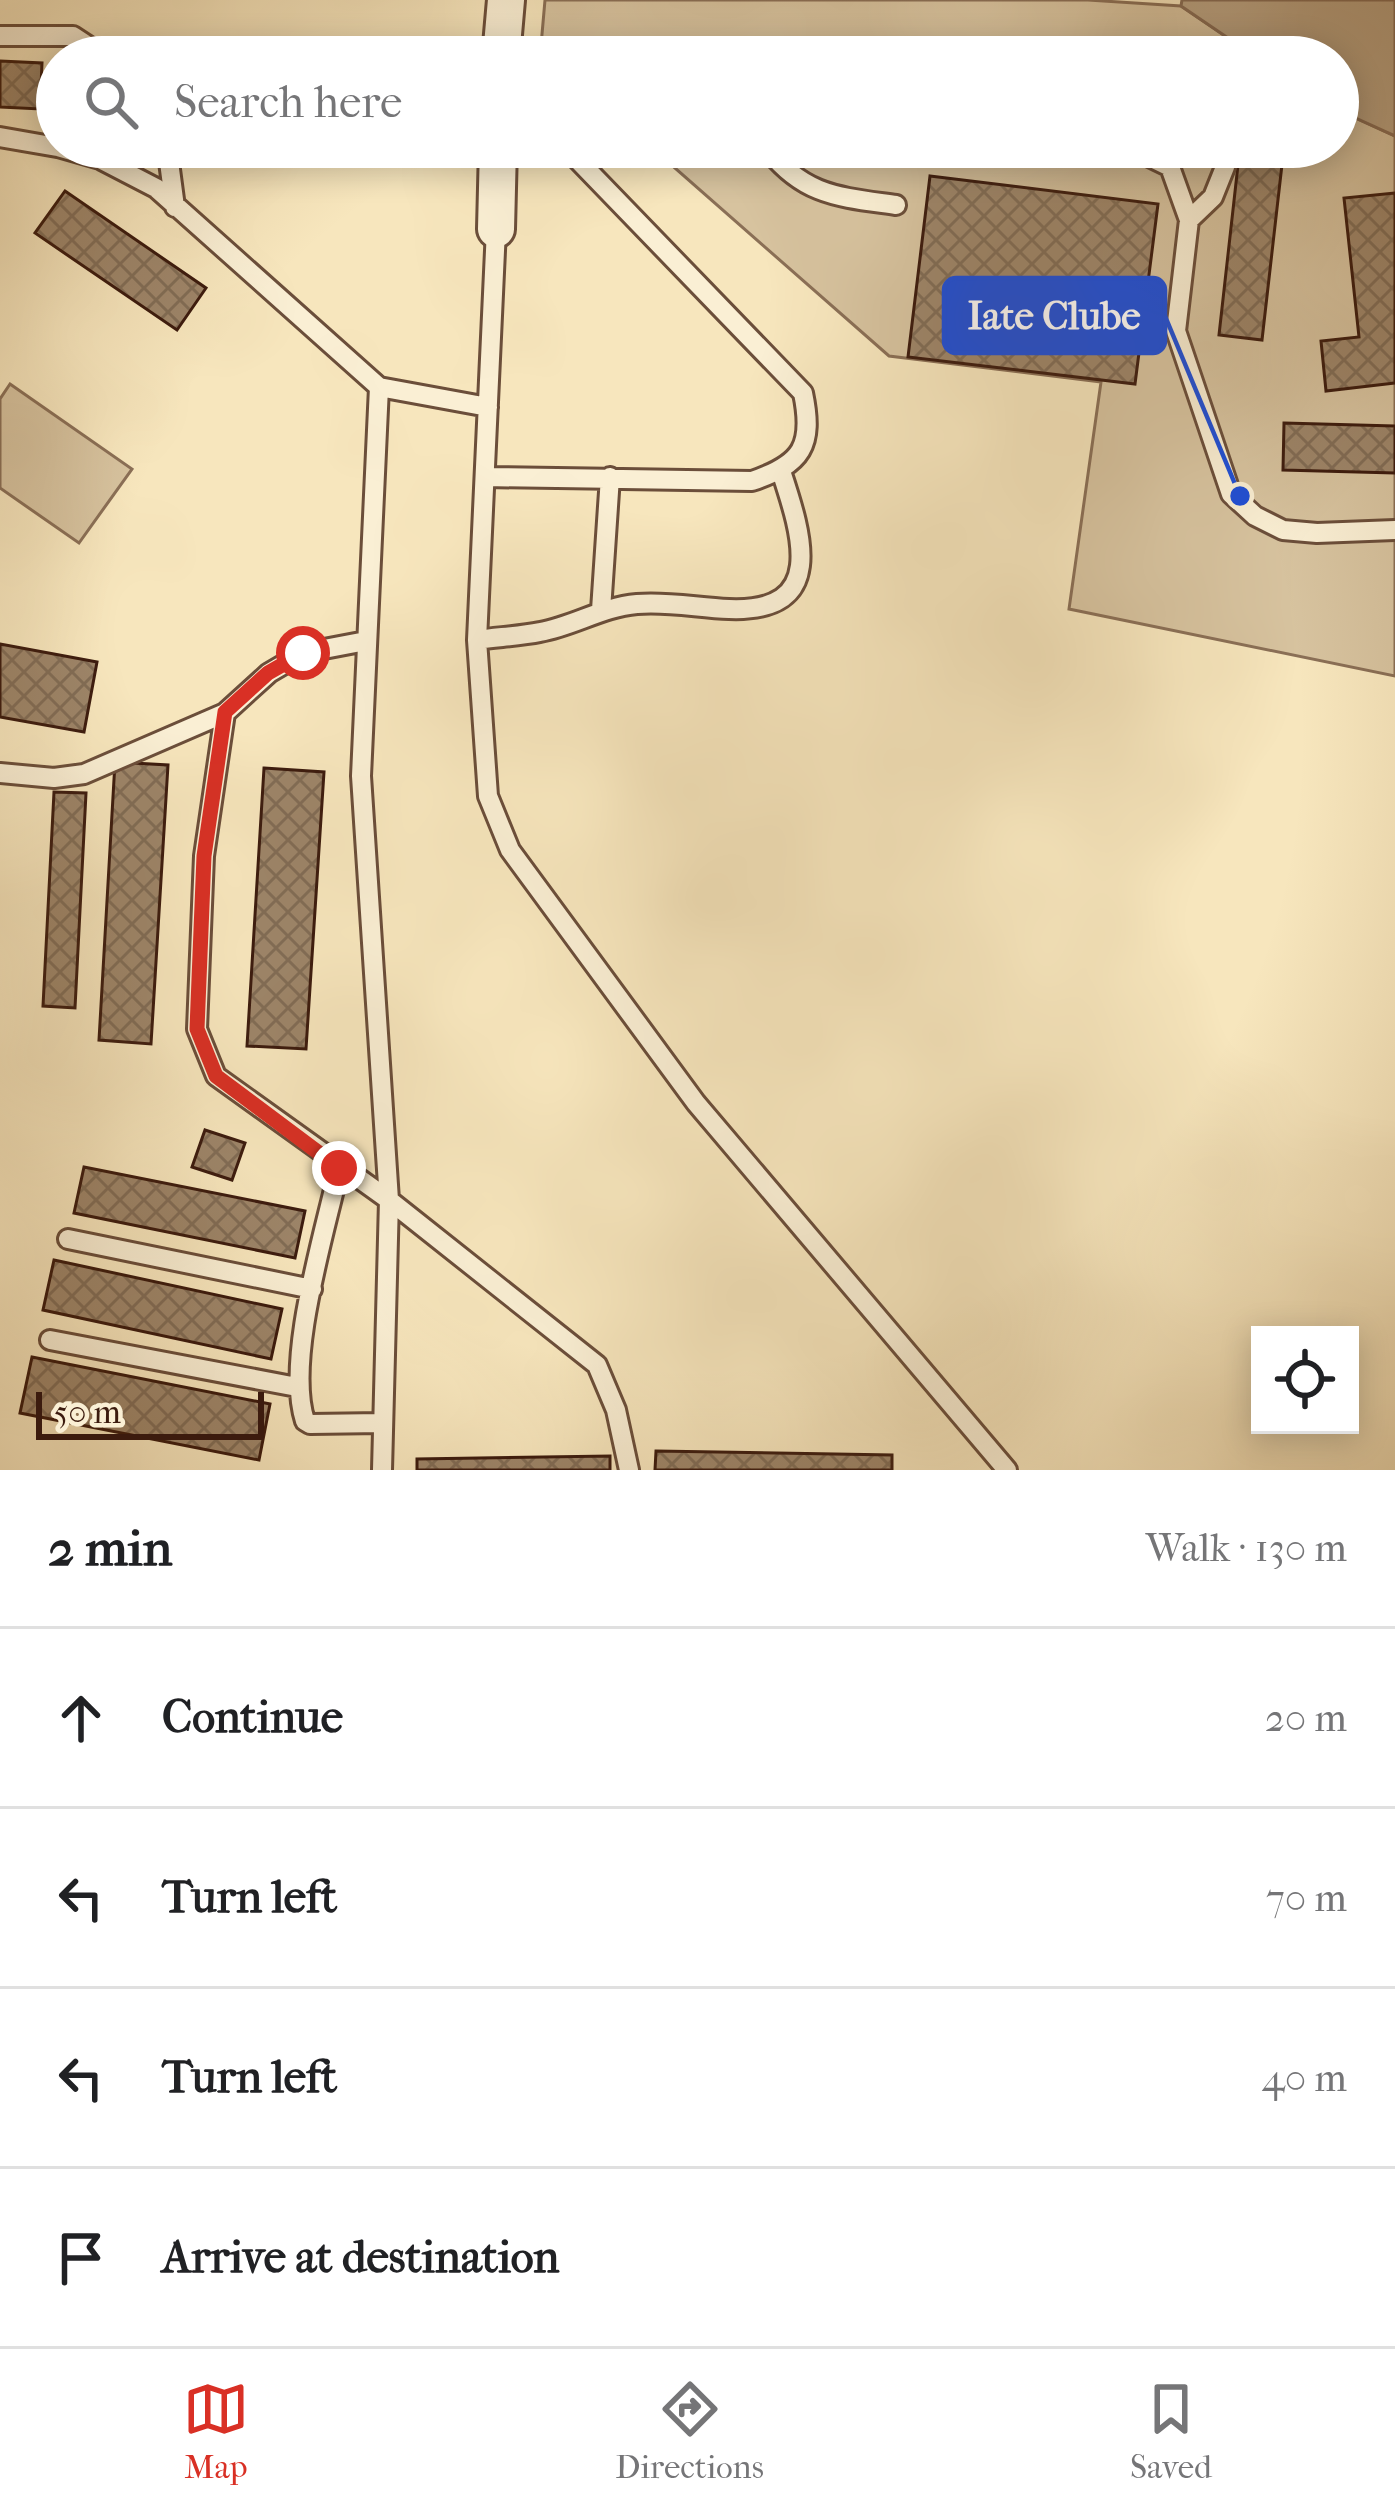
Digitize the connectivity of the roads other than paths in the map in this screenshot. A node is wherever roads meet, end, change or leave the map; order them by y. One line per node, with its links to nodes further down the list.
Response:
1 (506, 0): 6 (street)
2 (0, 36): 3 (lane)
3 (36, 36)
4 (36, 36): 5 (lane)
5 (74, 36)
6 (503, 36)
7 (0, 137): 8 (lane)
8 (36, 143)
9 (117, 168): 16 (lane)
10 (170, 168): 16 (lane)
11 (497, 168): 19 (street)
12 (586, 168): 22 (lane)
13 (784, 168): 17 (lane)
14 (1170, 168): 18 (lane)
15 (1226, 168): 18 (lane)
16 (175, 206): 20 (lane)
17 (896, 206)
18 (1189, 220): 25 (lane)
19 (496, 229): 21 (lane)
20 (379, 387): 21 (lane); 28 (lane)
21 (488, 407): 23 (lane)
22 (782, 471): 24 (lane); 26 (lane)
23 (485, 476): 24 (lane); 27 (lane)
24 (610, 477): 26 (lane)
25 (1395, 530)
26 (602, 610): 27 (lane)
27 (477, 640): 38 (lane)
28 (366, 641): 29 (lane); 32 (lane)
29 (225, 712): 30 (lane); 31 (lane)
30 (0, 773)
31 (339, 1168): 32 (lane); 34 (lane)
32 (389, 1200): 37 (lane); 40 (lane)
33 (68, 1239): 34 (lane)
34 (312, 1289): 36 (lane)
35 (50, 1340): 36 (lane)
36 (297, 1387): 37 (lane)
37 (382, 1423): 39 (lane)
38 (1000, 1466)
39 (382, 1470)
40 (629, 1470)

